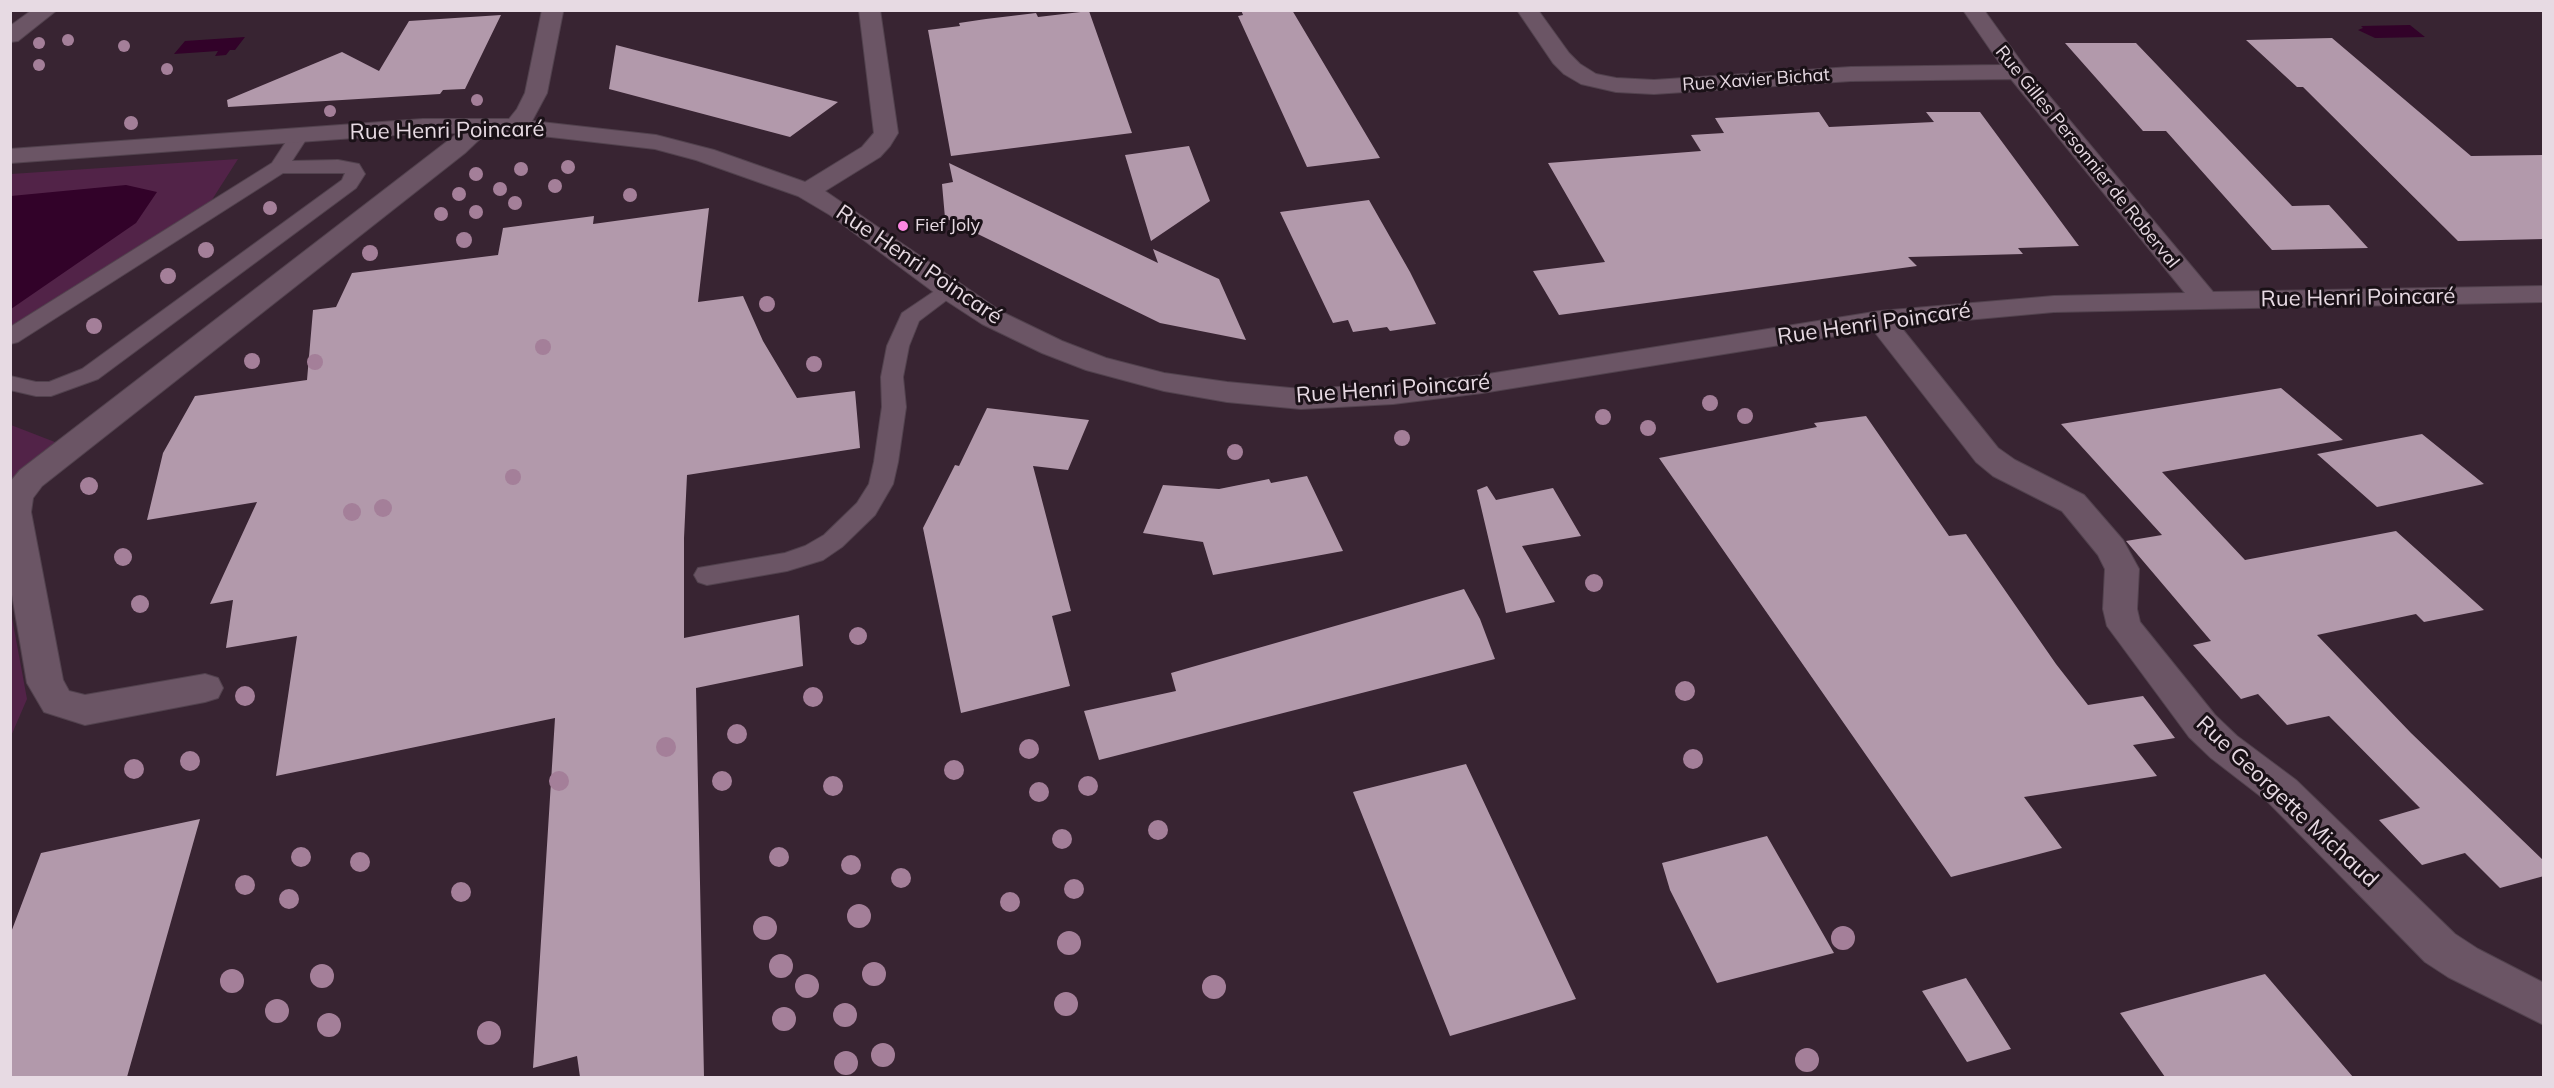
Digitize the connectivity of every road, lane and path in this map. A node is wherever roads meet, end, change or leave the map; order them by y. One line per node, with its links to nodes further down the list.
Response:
1 (47, 10): 6 (street)
2 (869, 10): 13 (street)
3 (1527, 10): 7 (street, Rue Xavier Bichat)
4 (1973, 10): 7 (street, Rue Gilles Personnier de Roberval)
5 (552, 12): 9 (street)
6 (10, 36)
7 (2017, 72): 16 (street, Rue Gilles Personnier de Roberval)
8 (480, 126): 9 (street, Rue Henri Poincaré); 10 (street, Rue Henri Poincaré); 21 (street)
9 (516, 126): 13 (street, Rue Henri Poincaré)
10 (300, 135): 11 (street, Rue Henri Poincaré); 12 (lane)
11 (10, 156)
12 (279, 167): 18 (lane); 19 (lane)
13 (807, 191): 14 (street, Rue Henri Poincaré)
14 (949, 290): 17 (street, Rue Henri Poincaré); 20 (lane)
15 (2544, 294): 16 (street, Rue Henri Poincaré)
16 (2205, 300): 17 (street, Rue Henri Poincaré)
17 (1880, 320): 22 (street, Rue Georgette Michaud)
18 (10, 337)
19 (10, 383)
20 (707, 575)
21 (205, 688)
22 (2544, 1005)

